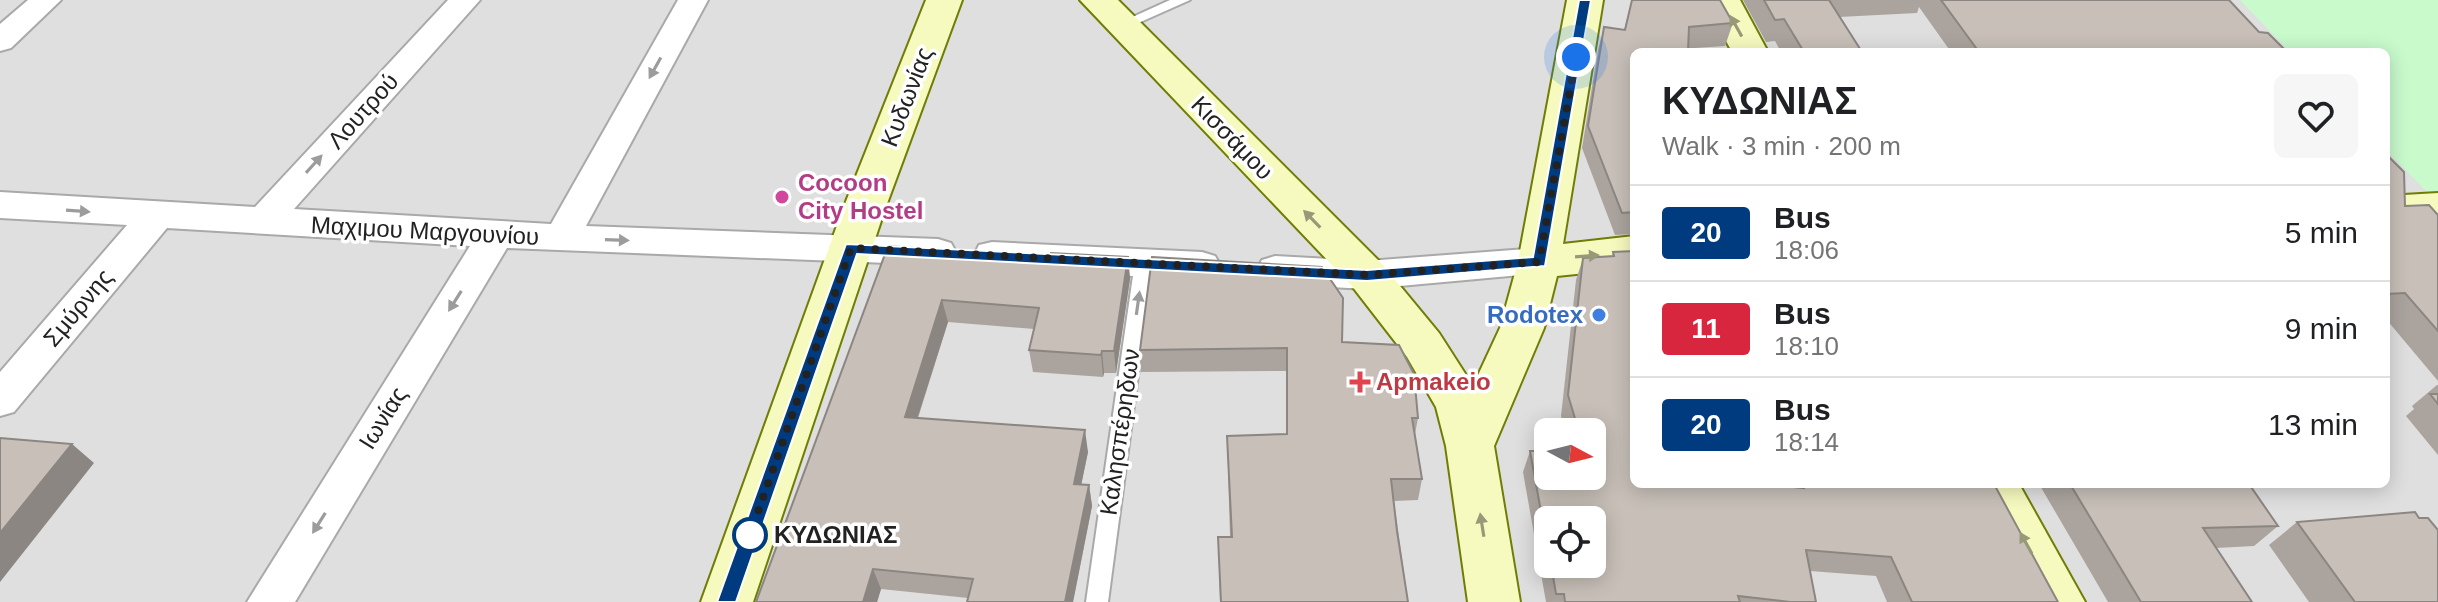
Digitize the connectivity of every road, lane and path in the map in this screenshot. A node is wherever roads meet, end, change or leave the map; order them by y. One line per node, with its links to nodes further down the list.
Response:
1 (46, 0): 9 (street)
2 (465, 0): 15 (street, Λουτρού, one-way to 2)
3 (693, 0): 17 (street, one-way to 17)
4 (944, 0): 18 (main road, Κυδωνίας)
5 (1183, 0): 8 (lane)
6 (1585, 0): 21 (main road)
7 (1722, 0): 10 (main road, one-way to 7)
8 (1110, 12): 22 (main road, Κισσάμου, one-way to 8)
9 (0, 41)
10 (1748, 48)
11 (2390, 183): 14 (street)
12 (0, 205): 13 (street, Μαχιμου Mαργουνίου, one-way to 13)
13 (156, 216): 15 (street, Μαχιμου Mαργουνίου); 23 (street, Σμύρνης)
14 (2420, 216)
15 (262, 222): 16 (street, Μαχιμου Mαργουνίου)
16 (496, 235): 17 (street, Μαχιμου Mαργουνίου); 26 (street, Ιωνίας, one-way to 26)
17 (561, 238): 18 (street, Μαχιμου Mαργουνίου, one-way to 18)
18 (851, 248): 20 (street, Μαχιμου Mαργουνίου); 27 (main road, Κυδωνίας)
19 (1630, 252): 21 (main road, one-way to 19)
20 (1144, 262): 22 (street, Μαχιμου Mαργουνίου); 28 (lane, Καλησπέρηδων, one-way to 20)
21 (1539, 262): 22 (street, Μαχιμου Mαργουνίου); 24 (main road)
22 (1367, 275): 24 (main road, Κισσάμου)
23 (0, 400)
24 (1470, 446): 29 (main road, Κισσάμου, one-way to 24)
25 (1995, 488): 30 (main road, one-way to 25)
26 (270, 602)
27 (727, 602)
28 (1097, 602)
29 (1494, 602)
30 (2059, 602)

